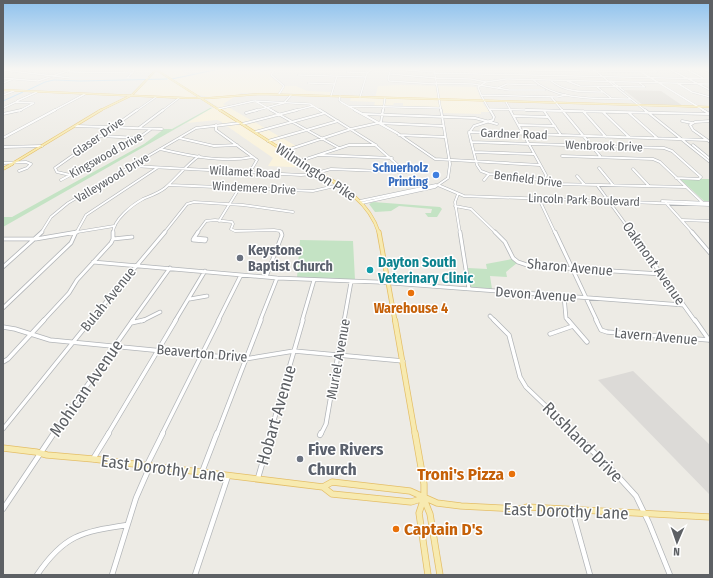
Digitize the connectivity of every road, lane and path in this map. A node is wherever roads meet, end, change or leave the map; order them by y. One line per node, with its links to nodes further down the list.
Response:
1 (29, 96): 34 (street)
2 (81, 96): 98 (street)
3 (129, 96): 18 (main road); 79 (main road)
4 (196, 96): 23 (main road); 24 (main road, Wilmington Pike); 25 (main road)
5 (229, 96): 25 (main road)
6 (290, 96): 35 (street)
7 (331, 96): 8 (main road)
8 (340, 96): 19 (main road); 40 (street)
9 (438, 96): 30 (street)
10 (481, 96): 36 (street)
11 (515, 96): 20 (street)
12 (559, 96): 20 (street)
13 (581, 96): 27 (street)
14 (608, 96): 27 (street)
15 (626, 96): 28 (street)
16 (629, 96): 29 (street)
17 (681, 96): 46 (street)
18 (156, 97): 22 (main road); 82 (street, Glaser Drive)
19 (360, 97): 26 (main road)
20 (551, 97): 38 (street)
21 (710, 97): 31 (street)
22 (179, 98): 23 (main road); 83 (street, Kingswood Drive)
23 (187, 98): 24 (main road); 32 (main road)
24 (200, 98): 25 (main road); 32 (main road, Wilmington Pike)
25 (210, 98): 32 (main road)
26 (385, 98): 30 (main road); 41 (street)
27 (611, 98): 28 (street)
28 (630, 99): 29 (street); 42 (street)
29 (633, 99): 42 (street)
30 (438, 100): 36 (main road); 45 (street)
31 (706, 100)
32 (205, 101): 48 (main road, Wilmington Pike)
33 (255, 101): 35 (street); 44 (street); 48 (street)
34 (16, 102): 43 (street); 59 (street)
35 (285, 102): 39 (street); 44 (street)
36 (484, 102): 37 (main road); 49 (street)
37 (506, 102): 38 (main road); 50 (street)
38 (557, 104): 42 (main road); 52 (street)
39 (313, 106): 56 (street); 60 (street, Valleywood Drive)
40 (348, 106): 41 (street); 61 (street)
41 (383, 106): 45 (street); 62 (street)
42 (641, 106): 46 (main road); 58 (street)
43 (3, 108)
44 (266, 108): 55 (street); 60 (street)
45 (440, 108): 66 (street)
46 (700, 108): 47 (main road); 63 (street)
47 (710, 108)
48 (218, 109): 75 (main road, Wilmington Pike)
49 (490, 109): 50 (street); 69 (street)
50 (510, 109): 51 (street); 65 (street)
51 (543, 110): 52 (street); 67 (street)
52 (563, 111): 53 (street); 95 (street)
53 (583, 111): 54 (street); 96 (street)
54 (603, 112): 57 (street); 97 (street)
55 (246, 113)
56 (325, 113): 68 (street); 72 (street)
57 (628, 113): 58 (street); 102 (street)
58 (650, 113): 64 (street); 103 (street)
59 (3, 114)
60 (278, 114): 72 (street); 75 (street, Valleywood Drive)
61 (362, 114): 62 (street); 73 (street)
62 (382, 114): 66 (street); 73 (street)
63 (710, 114): 64 (street)
64 (700, 115): 71 (street)
65 (514, 116): 67 (street); 78 (street)
66 (442, 117): 69 (street); 80 (street)
67 (548, 118): 81 (street)
68 (338, 121): 86 (street); 87 (street)
69 (489, 121): 76 (street); 89 (street)
70 (682, 121): 74 (street)
71 (710, 121): 74 (street)
72 (292, 122): 87 (street); 88 (street)
73 (378, 123): 80 (street); 86 (street); 91 (street)
74 (692, 123): 104 (street)
75 (241, 124): 77 (street, Valleywood Drive); 88 (main road, Wilmington Pike)
76 (497, 124)
77 (216, 125): 100 (street, Valleywood Drive); 109 (street)
78 (518, 125): 81 (street); 90 (street)
79 (76, 126): 82 (street); 111 (main road)
80 (443, 126): 94 (street)
81 (554, 126): 92 (street)
82 (113, 127): 83 (street); 93 (street, Glaser Drive)
83 (139, 128): 84 (street)
84 (151, 129): 85 (street); 99 (street, Kingswood Drive)
85 (162, 129)
86 (351, 129): 101 (street); 110 (street)
87 (306, 130): 101 (street); 105 (street)
88 (254, 132): 105 (main road, Wilmington Pike)
89 (469, 132): 90 (street, Gardner Road); 106 (street, Benfield Drive)
90 (523, 134): 92 (street, Gardner Road); 108 (street)
91 (399, 135): 94 (street); 125 (street)
92 (561, 135): 95 (street, Gardner Road)
93 (100, 136): 99 (street); 144 (street, Glaser Drive)
94 (445, 136): 125 (street)
95 (583, 136): 96 (street, Gardner Road); 112 (street)
96 (606, 137): 97 (street, Gardner Road)
97 (629, 137): 102 (street, Gardner Road)
98 (3, 138)
99 (139, 138): 144 (street, Kingswood Drive)
100 (178, 138): 109 (street); 115 (street, Valleywood Drive)
101 (322, 138): 114 (street); 116 (street)
102 (657, 138): 103 (street, Gardner Road)
103 (683, 139): 104 (street, Gardner Road); 126 (street)
104 (707, 140): 107 (street)
105 (268, 141): 116 (main road, Wilmington Pike)
106 (471, 142): 108 (street, Wenbrook Drive); 117 (street, Benfield Drive)
107 (710, 142)
108 (529, 144): 112 (street, Wenbrook Drive); 118 (street)
109 (236, 145): 123 (street)
110 (376, 145): 114 (street); 124 (street)
111 (42, 146): 113 (street); 128 (main road)
112 (592, 146): 122 (street); 147 (street, Wenbrook Drive)
113 (3, 147)
114 (339, 148): 119 (street)
115 (160, 149): 120 (street); 132 (street, Valleywood Drive)
116 (284, 150): 127 (main road, Wilmington Pike)
117 (474, 152): 118 (street); 129 (street, Benfield Drive)
118 (534, 154): 131 (street)
119 (317, 155): 124 (street); 127 (street)
120 (199, 156): 123 (street); 136 (street)
121 (562, 156): 122 (street)
122 (600, 156): 147 (street)
123 (253, 157): 140 (street)
124 (392, 158): 139 (street)
125 (449, 160): 129 (street); 155 (street)
126 (710, 160)
127 (300, 161): 141 (main road, Wilmington Pike)
128 (16, 162): 130 (street); 135 (main road); 138 (street)
129 (476, 162): 131 (street); 143 (street, Benfield Drive)
130 (3, 163)
131 (540, 165): 151 (street)
132 (131, 166): 133 (street, Willamet Road); 179 (street, Valleywood Drive)
133 (157, 168): 136 (street, Willamet Road); 175 (street)
134 (598, 168): 157 (street)
135 (3, 169)
136 (182, 169): 140 (street, Willamet Road); 153 (street)
137 (633, 169): 158 (street)
138 (19, 171)
139 (400, 171): 141 (street, Willamet Road); 142 (street, Willamet Road)
140 (250, 172): 141 (street, Willamet Road)
141 (318, 172): 154 (main road, Wilmington Pike)
142 (407, 172)
143 (489, 174): 145 (street, Benfield Drive); 149 (street)
144 (70, 175): 148 (street, Kingswood Drive)
145 (513, 176): 150 (street); 151 (street, Benfield Drive)
146 (577, 176): 152 (street)
147 (676, 178): 160 (street)
148 (61, 180)
149 (484, 180)
150 (515, 181)
151 (544, 182): 152 (street, Benfield Drive)
152 (584, 184): 156 (street, Benfield Drive)
153 (168, 185): 159 (street, Windemere Drive); 174 (street)
154 (339, 185): 159 (street, Windemere Drive); 164 (main road, Wilmington Pike)
155 (438, 185): 161 (street, Lincoln Park Boulevard); 164 (street)
156 (597, 185): 157 (street, Benfield Drive); 163 (street, Oakmont Avenue)
157 (613, 185): 158 (street, Benfield Drive)
158 (650, 186): 160 (street, Benfield Drive)
159 (240, 187): 166 (street)
160 (686, 188): 167 (street)
161 (458, 194): 162 (street, Lincoln Park Boulevard); 169 (street)
162 (538, 198): 163 (street, Lincoln Park Boulevard); 186 (street)
163 (610, 201): 165 (street, Lincoln Park Boulevard); 189 (street, Oakmont Avenue)
164 (361, 202): 194 (main road, Wilmington Pike)
165 (666, 202): 167 (street, Lincoln Park Boulevard); 171 (street)
166 (229, 204): 170 (street, Bulah Avenue); 172 (street); 183 (street, Bulah Avenue)
167 (704, 204): 168 (street, Lincoln Park Boulevard)
168 (710, 204)
169 (455, 206): 186 (street, Sharon Avenue); 195 (street)
170 (293, 212)
171 (681, 220): 173 (street); 181 (street)
172 (219, 221): 177 (street); 190 (street)
173 (710, 221)
174 (114, 226): 175 (street); 180 (street)
175 (77, 232): 179 (street); 201 (street)
176 (132, 238): 180 (street)
177 (194, 238)
178 (3, 239): 179 (street)
179 (36, 239): 184 (street, Valleywood Drive)
180 (113, 239): 182 (street)
181 (710, 252)
182 (93, 262): 183 (street, Devon Avenue); 208 (street)
183 (135, 265): 185 (street, Devon Avenue); 210 (street, Bulah Avenue)
184 (3, 267)
185 (170, 268): 187 (street, Devon Avenue); 204 (street, Mohican Avenue)
186 (571, 268): 189 (street, Sharon Avenue); 198 (street)
187 (205, 271): 188 (street, Devon Avenue); 199 (street)
188 (241, 274): 190 (street, Devon Avenue); 215 (street)
189 (662, 274): 200 (street, Oakmont Avenue)
190 (266, 277): 191 (street, Devon Avenue)
191 (276, 278): 192 (street, Devon Avenue); 217 (street)
192 (314, 280): 193 (street, Devon Avenue); 214 (street, Hobart Avenue)
193 (351, 282): 194 (street, Devon Avenue); 216 (street, Muriel Avenue)
194 (389, 283): 195 (street, Devon Avenue); 218 (main road, Wilmington Pike)
195 (469, 289): 197 (street, Devon Avenue)
196 (207, 296): 199 (street)
197 (564, 296): 198 (street, Devon Avenue); 205 (street)
198 (585, 298): 200 (street, Devon Avenue); 209 (street, Lavern Avenue)
199 (190, 299): 213 (street)
200 (683, 305): 209 (street, Oakmont Avenue)
201 (3, 308)
202 (160, 312): 204 (street)
203 (490, 316): 233 (street, Rushland Drive)
204 (131, 323): 212 (street, Mohican Avenue)
205 (573, 326): 207 (street); 211 (street)
206 (3, 327): 208 (street, Beaverton Drive)
207 (550, 334)
208 (31, 335): 210 (street, Beaverton Drive); 219 (street)
209 (709, 341)
210 (73, 342): 212 (street, Beaverton Drive); 220 (street, Bulah Avenue)
211 (587, 342)
212 (116, 346): 213 (street, Beaverton Drive); 223 (street, Mohican Avenue)
213 (158, 350): 215 (street, Beaverton Drive); 224 (street)
214 (294, 351): 216 (street, Beaverton Drive); 217 (street, Beaverton Drive); 228 (street, Hobart Avenue)
215 (202, 354): 217 (street, Beaverton Drive); 225 (street)
216 (338, 355): 218 (street, Beaverton Drive); 221 (street, Muriel Avenue)
217 (245, 359): 226 (street)
218 (403, 361): 230 (main road, Wilmington Pike)
219 (3, 362)
220 (3, 428)
221 (320, 435)
222 (3, 448): 223 (main road, East Dorothy Lane)
223 (40, 453): 224 (main road, East Dorothy Lane); 231 (street, Mohican Avenue)
224 (94, 459): 225 (main road, East Dorothy Lane)
225 (149, 465): 226 (main road, East Dorothy Lane); 235 (street)
226 (202, 472): 227 (main road, East Dorothy Lane)
227 (228, 476): 228 (main road, East Dorothy Lane); 238 (street)
228 (258, 478): 229 (main road, East Dorothy Lane)
229 (323, 487): 230 (main road, East Dorothy Lane); 230 (main road, East Dorothy Lane)
230 (424, 498): 232 (main road, East Dorothy Lane); 239 (main road, Wilmington Pike); 240 (main road, Wilmington Pike)
231 (3, 509)
232 (572, 510): 233 (main road, East Dorothy Lane); 241 (street)
233 (645, 514): 234 (main road, East Dorothy Lane); 242 (street, Rushland Drive)
234 (710, 517)
235 (127, 525): 236 (street); 237 (street)
236 (37, 575)
237 (112, 575)
238 (194, 575)
239 (428, 575)
240 (440, 575)
241 (590, 575)
242 (670, 575)

